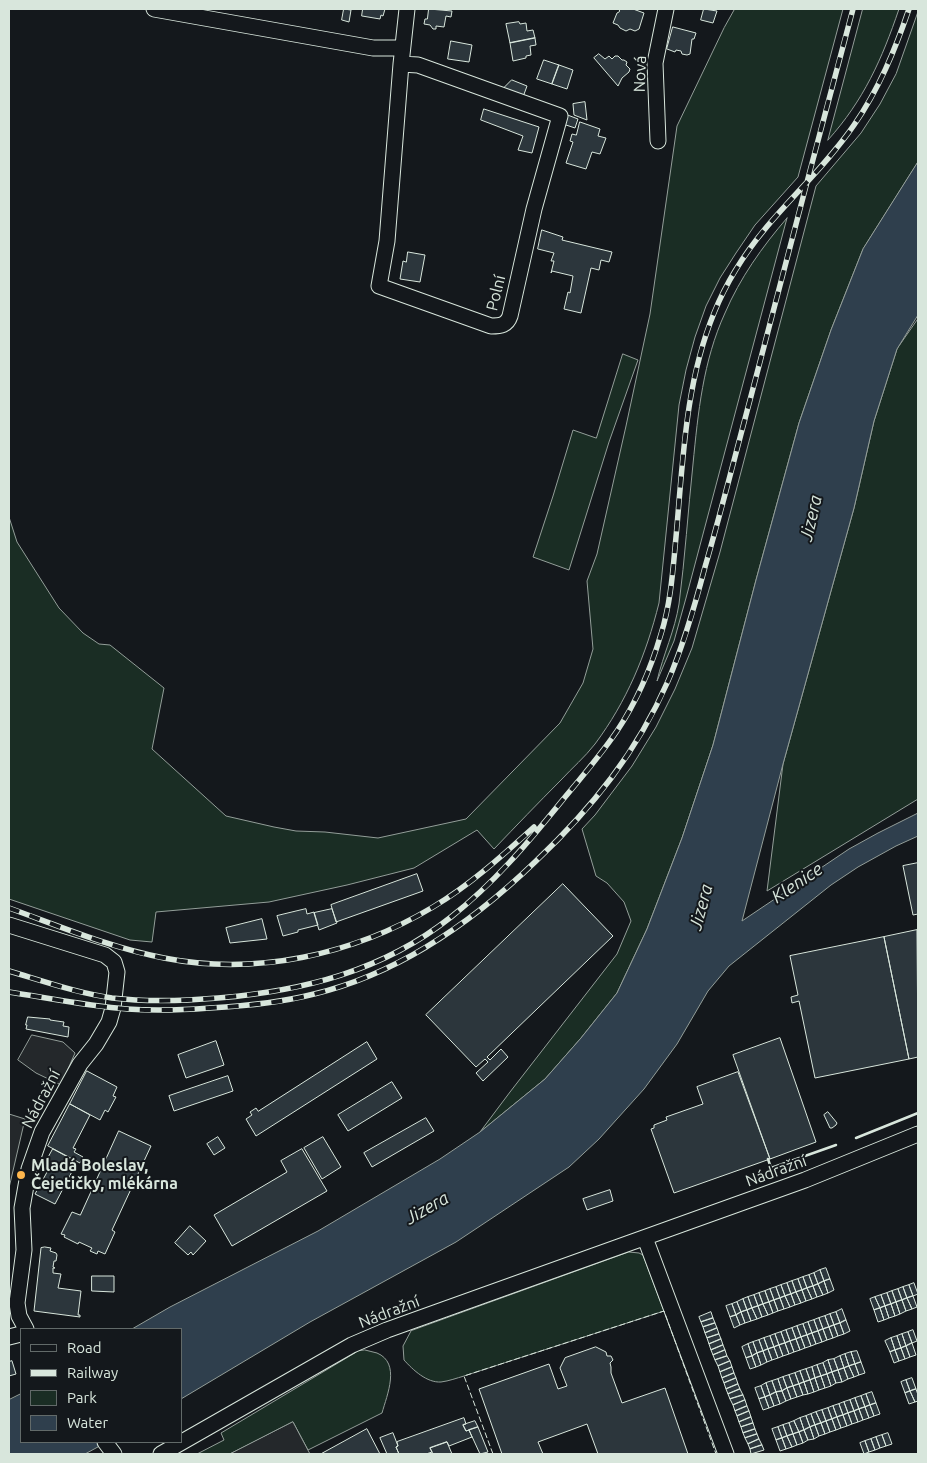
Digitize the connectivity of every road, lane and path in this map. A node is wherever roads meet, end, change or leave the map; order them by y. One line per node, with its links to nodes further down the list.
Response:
1 (154, 9): 4 (street)
2 (407, 9): 4 (street, Polní)
3 (666, 9): 6 (street, Nová)
4 (402, 48): 5 (street, Polní)
5 (401, 64): 5 (street, Polní)
6 (658, 141)
7 (9, 925): 9 (street, Nádražní)
8 (918, 1134): 10 (street, Nádražní)
9 (16, 1228): 11 (street, Nádražní)
10 (645, 1238): 12 (street, Nádražní); 15 (street)
11 (25, 1328)
12 (182, 1442)
13 (180, 1443): 14 (street, Nádražní)
14 (161, 1454)
15 (726, 1454)

